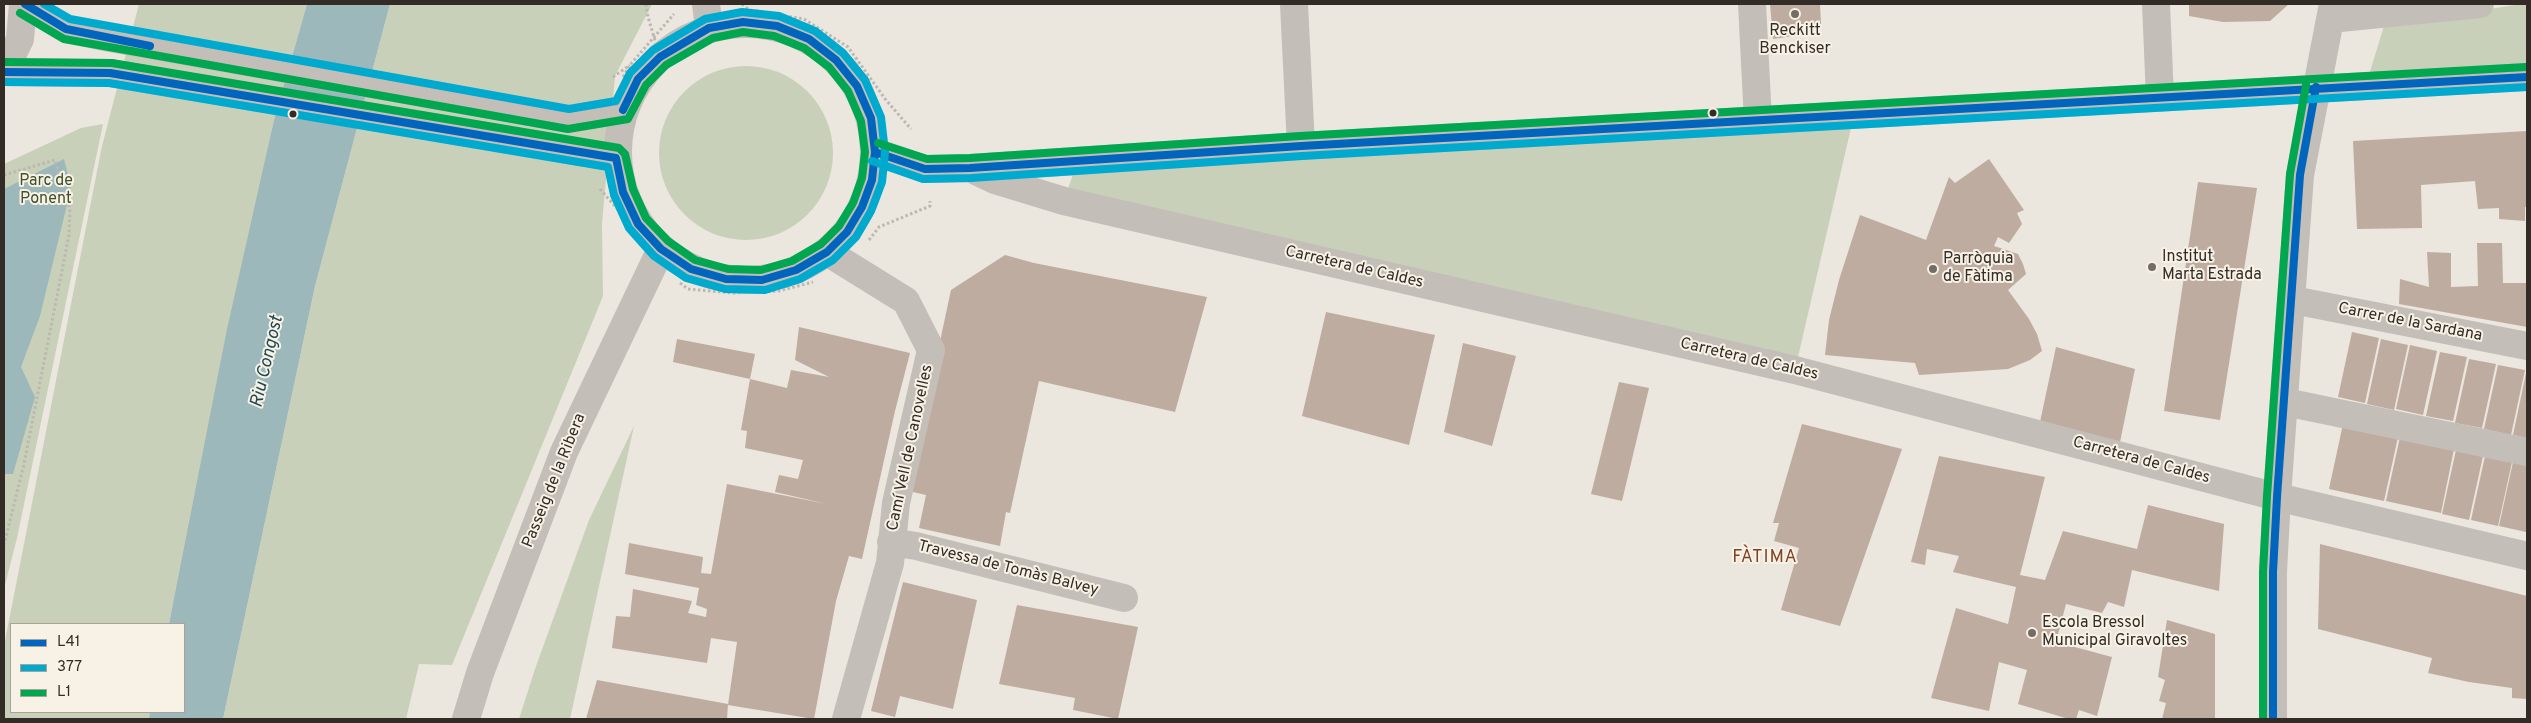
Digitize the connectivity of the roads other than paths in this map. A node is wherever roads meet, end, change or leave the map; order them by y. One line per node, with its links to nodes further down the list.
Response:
1 (24, 4): 7 (street); 9 (street)
2 (1294, 4): 15 (street)
3 (1752, 4): 14 (street)
4 (2156, 4): 12 (street)
5 (2480, 4): 6 (street)
6 (2331, 11): 11 (street)
7 (64, 16): 13 (street)
8 (708, 16): 13 (street); 16 (street)
9 (4, 72): 17 (street)
10 (2527, 77): 11 (street)
11 (2316, 87): 12 (street); 21 (street)
12 (2160, 98): 14 (street)
13 (623, 110): 17 (street)
14 (1758, 121): 15 (street)
15 (1301, 146): 18 (street)
16 (875, 152): 18 (street); 19 (street)
17 (616, 158): 20 (street)
18 (970, 168): 25 (street, Carretera de Caldes)
19 (836, 257): 20 (street); 26 (street, Camí Vell de Canovelles)
20 (657, 258): 29 (street, Passeig de la Ribera)
21 (2293, 300): 22 (street, Carrer de la Sardana); 23 (street)
22 (2527, 346)
23 (2285, 402): 24 (street); 25 (street)
24 (2527, 452)
25 (2277, 497): 27 (street, Carretera de Caldes); 31 (street)
26 (891, 542): 28 (street, Travessa de Tomàs Balvey); 30 (street, Camí Vell de Canovelles)
27 (2527, 556)
28 (1124, 598)
29 (466, 719)
30 (846, 719)
31 (2273, 719)

